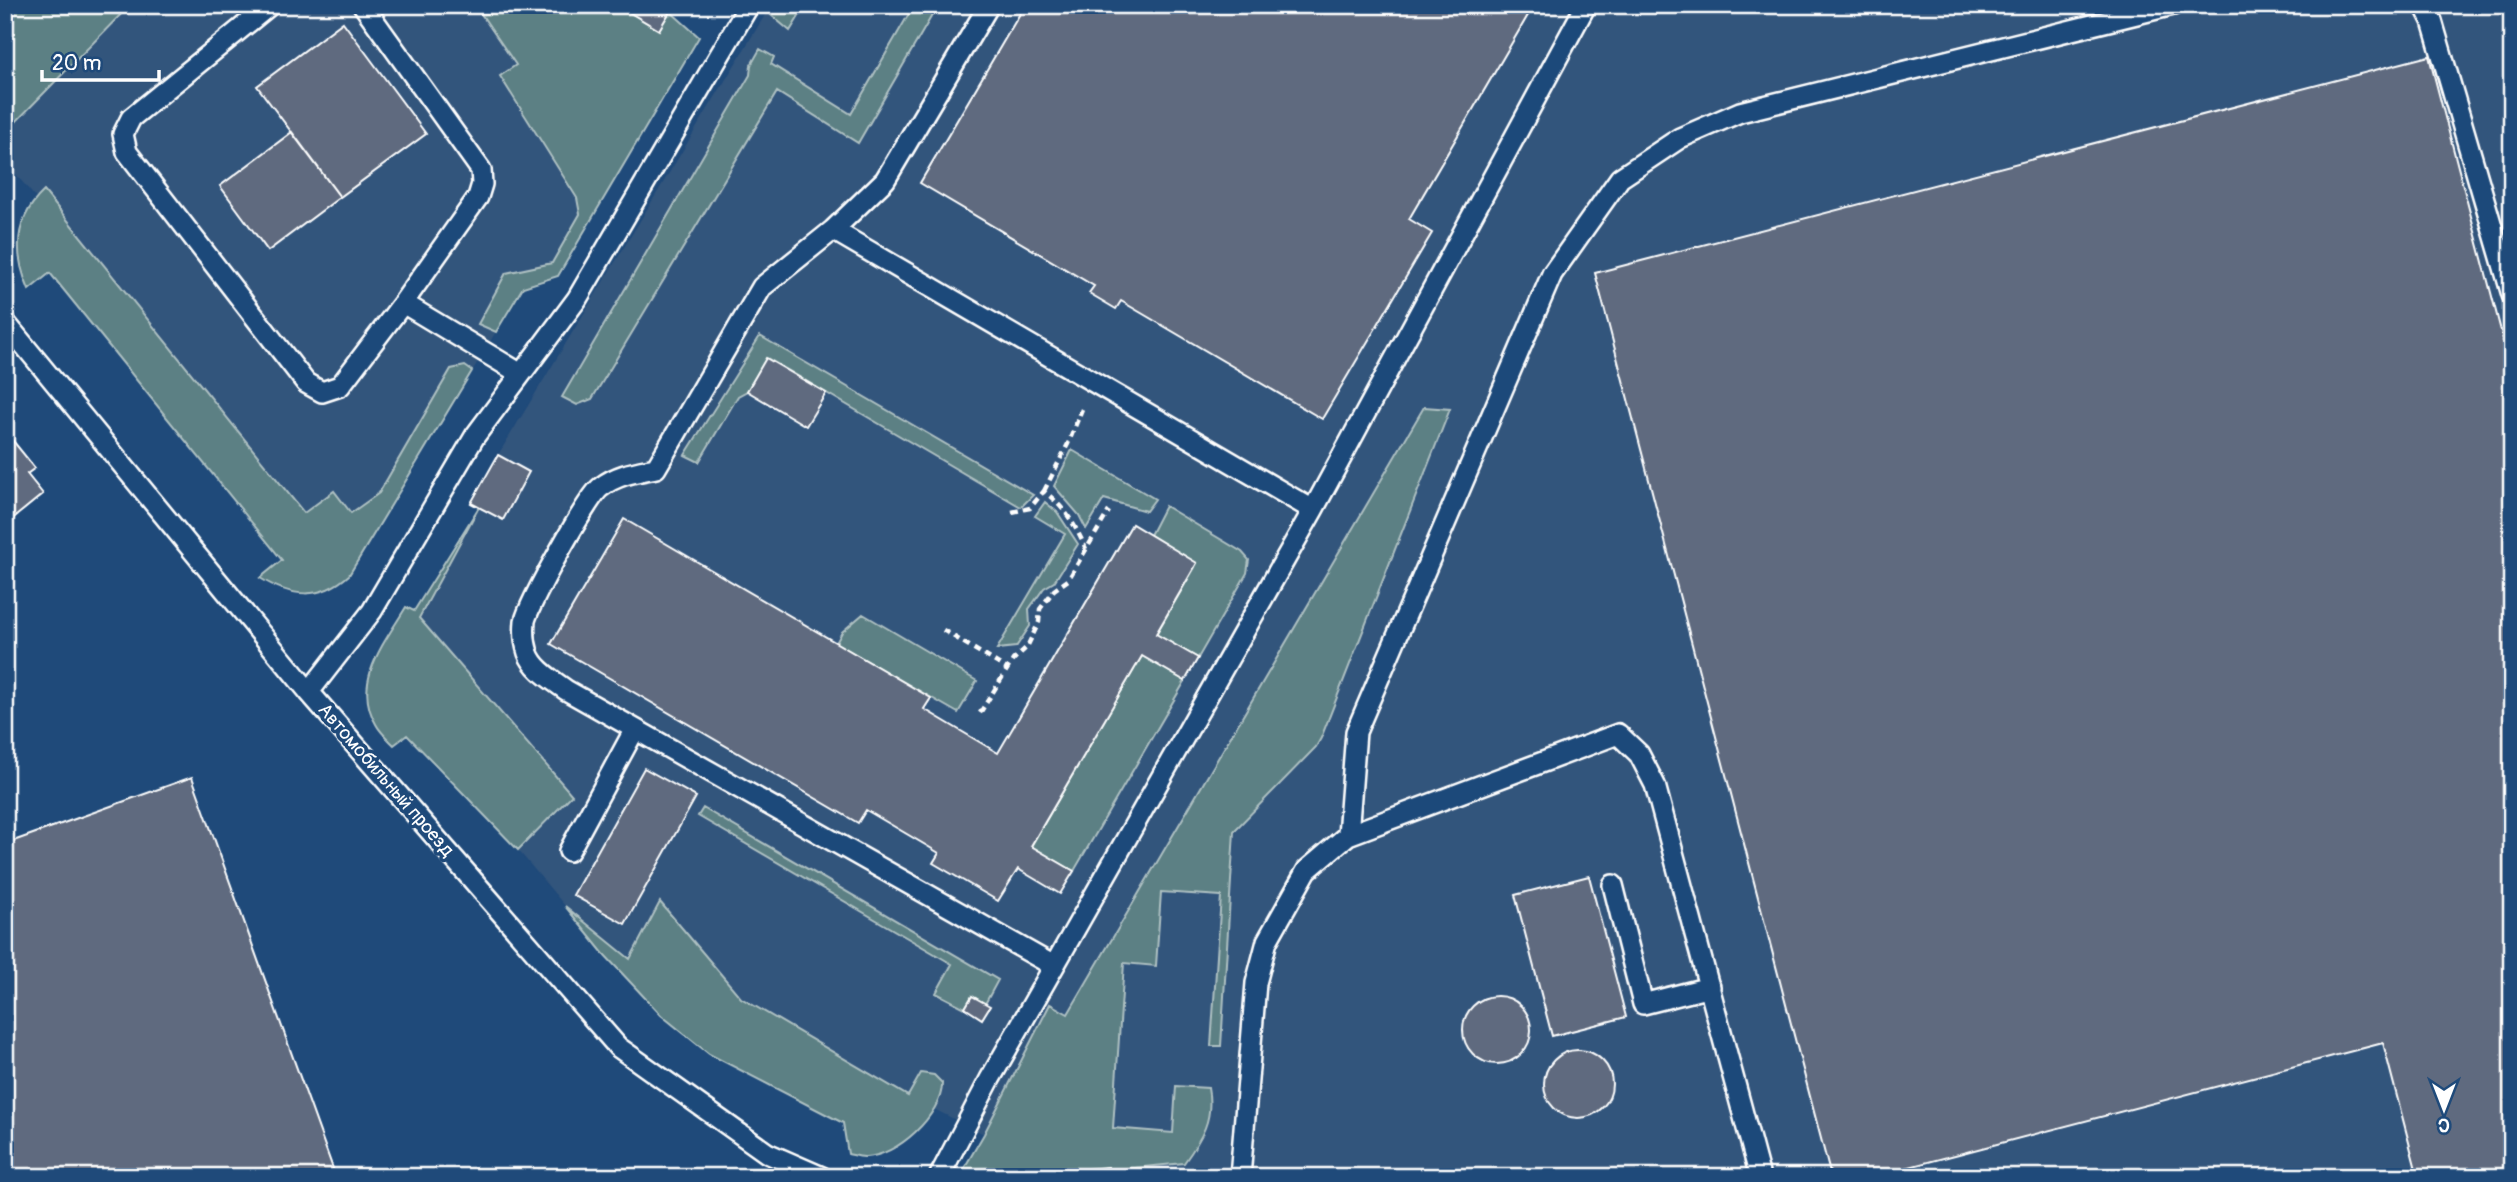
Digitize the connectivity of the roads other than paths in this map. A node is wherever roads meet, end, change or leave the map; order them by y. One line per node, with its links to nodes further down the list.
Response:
1 (270, 5): 10 (lane)
2 (363, 5): 10 (lane)
3 (749, 5): 12 (lane)
4 (989, 5): 8 (lane)
5 (1586, 5): 13 (lane)
6 (2173, 5): 16 (lane)
7 (2424, 5): 9 (lane)
8 (832, 230): 13 (lane); 15 (lane)
9 (2512, 295)
10 (403, 303): 12 (lane)
11 (5, 323): 14 (lane, Автомобильный проезд)
12 (521, 374): 14 (lane)
13 (1313, 510): 19 (lane)
14 (309, 692): 21 (lane, Автомобильный проезд)
15 (635, 729): 17 (lane); 19 (lane)
16 (1348, 835): 20 (lane); 25 (lane)
17 (569, 851)
18 (1613, 885): 20 (lane)
19 (1054, 966): 24 (lane)
20 (1710, 987): 26 (lane)
21 (767, 1153): 22 (lane); 23 (lane, Автомобильный проезд)
22 (788, 1177)
23 (822, 1177)
24 (939, 1177)
25 (1240, 1177)
26 (1760, 1177)

